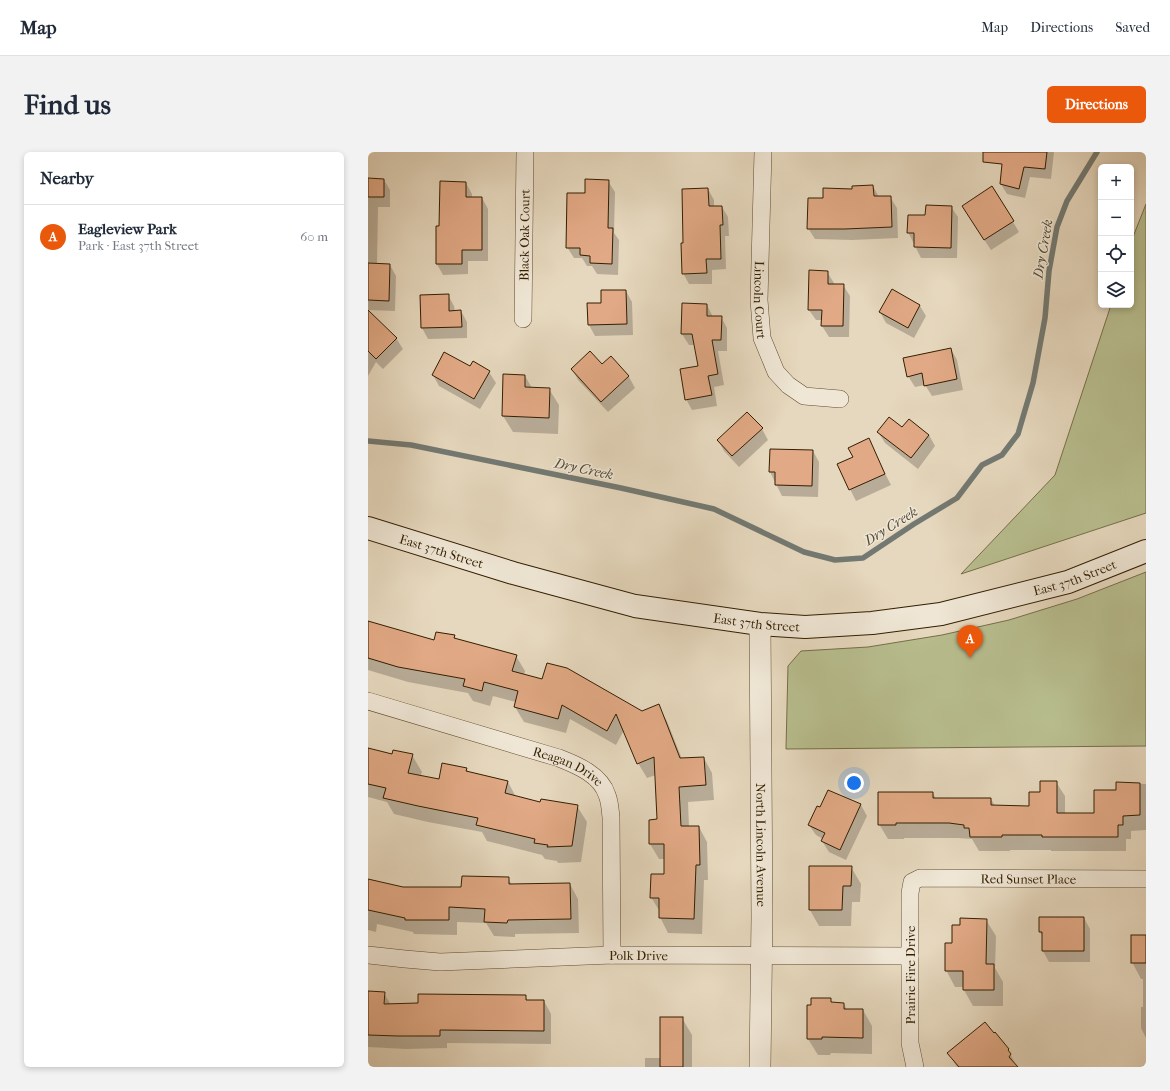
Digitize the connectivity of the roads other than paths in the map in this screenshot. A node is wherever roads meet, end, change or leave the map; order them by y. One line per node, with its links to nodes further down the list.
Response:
1 (525, 152): 3 (street, Black Oak Court)
2 (763, 152): 4 (street, Lincoln Court)
3 (523, 319)
4 (840, 398)
5 (368, 528): 7 (main road, East 37th Street)
6 (1146, 551): 7 (main road, East 37th Street)
7 (760, 624): 13 (street, North Lincoln Avenue)
8 (368, 701): 12 (street, Reagan Drive)
9 (1146, 879): 10 (street, Red Sunset Place)
10 (912, 882): 14 (street, Prairie Fire Drive)
11 (368, 955): 12 (street, Polk Drive)
12 (612, 955): 13 (street, Polk Drive)
13 (762, 955): 14 (street, Polk Drive); 15 (street, North Lincoln Avenue)
14 (910, 956): 16 (street, Prairie Fire Drive)
15 (760, 1067)
16 (915, 1067)

